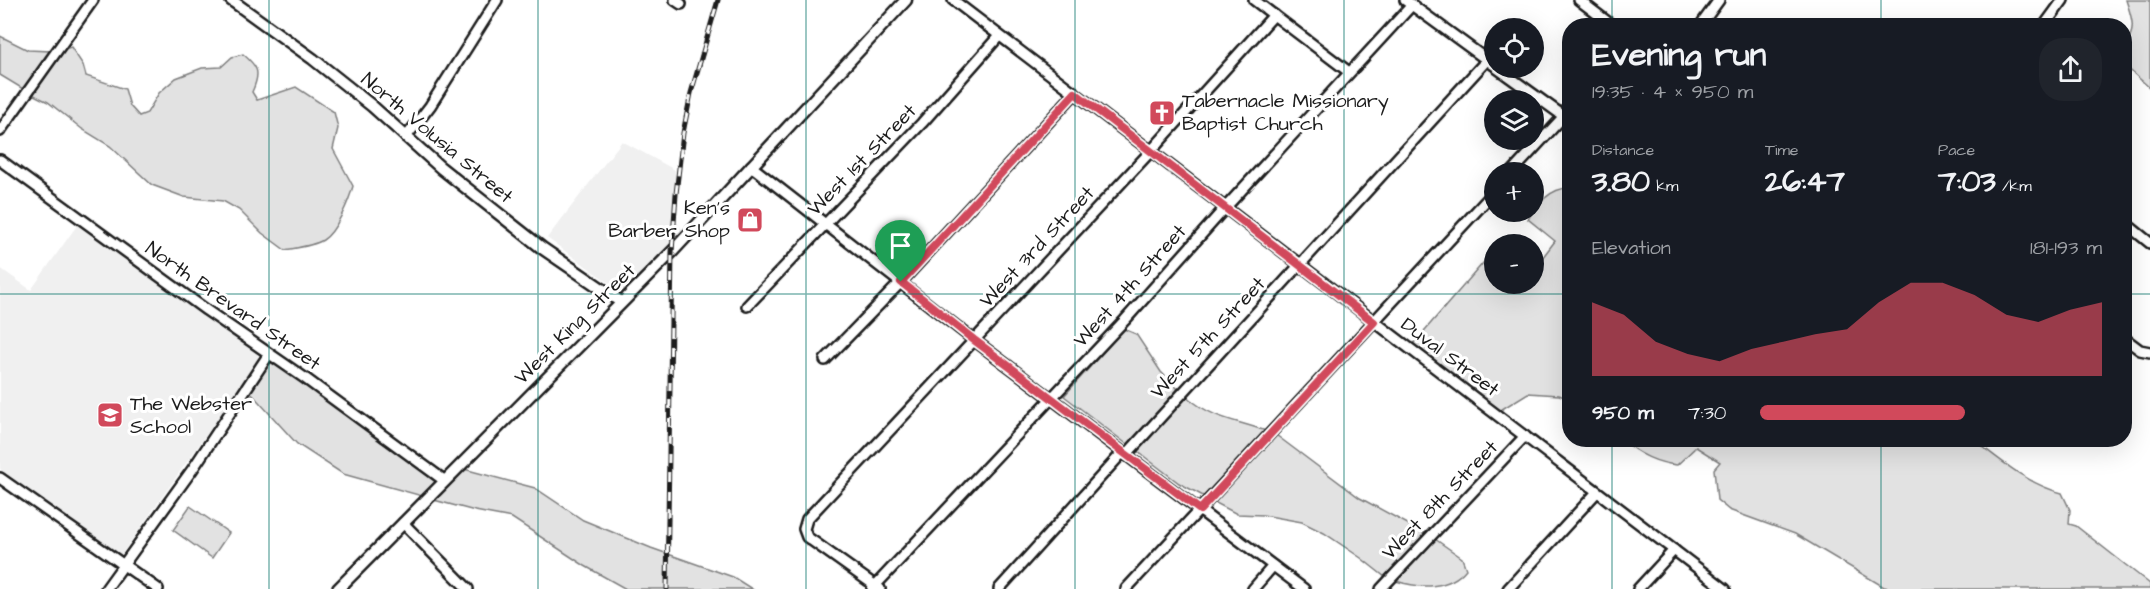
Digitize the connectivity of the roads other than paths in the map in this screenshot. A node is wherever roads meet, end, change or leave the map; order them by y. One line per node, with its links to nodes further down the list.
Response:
1 (93, 0): 23 (street)
2 (231, 0): 24 (main road, North Volusia Street)
3 (497, 0): 24 (street)
4 (906, 0): 28 (main road, West King Street)
5 (953, 0): 15 (street, Duval Street)
6 (1254, 0): 11 (street)
7 (1579, 0): 12 (street)
8 (1719, 0): 13 (street)
9 (2064, 0): 14 (street)
10 (1409, 2): 16 (street); 17 (street, West 4th Street)
11 (1274, 15): 17 (street); 25 (street, West 3rd Street)
12 (1603, 18)
13 (1706, 18)
14 (2050, 18)
15 (999, 36): 20 (street, Duval Street); 31 (street, West 1st Street)
16 (1484, 57)
17 (1349, 72): 30 (street, West 4th Street)
18 (1484, 73): 34 (street, West 5th Street)
19 (1512, 78): 21 (street)
20 (1075, 93): 25 (street, Duval Street); 35 (street)
21 (1562, 114)
22 (1562, 123): 27 (street)
23 (0, 131)
24 (406, 137): 36 (main road, North Volusia Street)
25 (1151, 152): 30 (street, Duval Street); 39 (street, West 3rd Street)
26 (0, 160): 42 (street, North Brevard Street)
27 (1522, 162)
28 (751, 166): 31 (street); 36 (main road, West King Street)
29 (1484, 203): 38 (street)
30 (1225, 208): 34 (street, Duval Street); 44 (street, West 4th Street)
31 (826, 223): 35 (street); 37 (street, West 1st Street)
32 (2132, 228): 33 (street)
33 (2150, 243)
34 (1299, 265): 38 (street, Duval Street); 46 (street, West 5th Street)
35 (901, 282): 39 (street); 43 (street)
36 (621, 302): 48 (main road, West King Street)
37 (747, 306)
38 (1374, 322): 45 (street, Duval Street); 50 (street)
39 (974, 340): 44 (street); 55 (street, West 3rd Street)
40 (2132, 343): 41 (street)
41 (2147, 352)
42 (269, 354): 48 (street, North Brevard Street); 53 (street)
43 (825, 360)
44 (1051, 398): 46 (street); 55 (street, West 4th Street)
45 (1525, 436): 49 (street, Duval Street); 64 (street, West 8th Street)
46 (1125, 453): 50 (street); 60 (street, West 5th Street)
47 (0, 478): 53 (street)
48 (445, 481): 51 (main road, West King Street)
49 (1597, 492): 52 (street, Duval Street); 65 (street)
50 (1200, 510): 54 (street); 61 (street)
51 (403, 523): 58 (main road, West King Street); 59 (street)
52 (1674, 550): 66 (street); 67 (street, Duval Street)
53 (125, 565): 56 (street); 57 (street)
54 (1273, 566): 62 (street); 63 (street)
55 (876, 588)
56 (106, 589)
57 (158, 589)
58 (338, 589)
59 (468, 589)
60 (999, 589)
61 (1126, 589)
62 (1254, 589)
63 (1304, 589)
64 (1381, 589)
65 (1508, 589)
66 (1638, 589)
67 (1725, 589)

